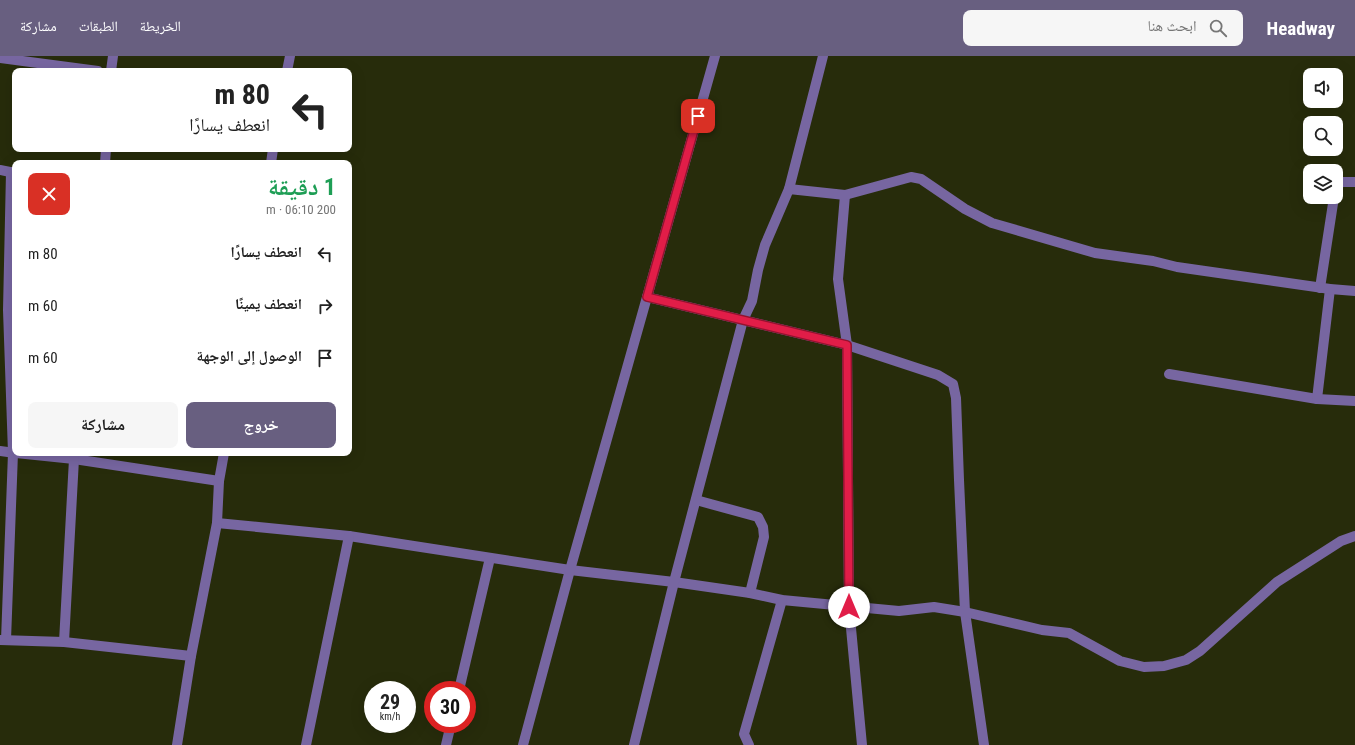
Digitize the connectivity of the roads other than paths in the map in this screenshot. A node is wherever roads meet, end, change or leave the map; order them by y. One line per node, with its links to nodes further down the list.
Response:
1 (113, 56): 7 (street)
2 (290, 56): 8 (street)
3 (715, 56): 18 (street)
4 (823, 56): 13 (street)
5 (0, 58): 6 (street)
6 (75, 68)
7 (111, 68)
8 (288, 68)
9 (0, 170): 10 (street)
10 (12, 173)
11 (1343, 182): 12 (street)
12 (1355, 182)
13 (789, 189): 14 (street); 19 (street)
14 (845, 195): 16 (street); 20 (street)
15 (1333, 204): 16 (street)
16 (1325, 288): 17 (street); 22 (street)
17 (1355, 291)
18 (647, 297): 19 (street); 36 (street)
19 (743, 320): 20 (street); 31 (street)
20 (847, 345): 40 (street); 41 (street)
21 (1170, 374): 22 (street)
22 (1317, 399): 23 (street)
23 (1355, 401)
24 (0, 451): 25 (street)
25 (12, 453)
26 (15, 456): 42 (street)
27 (44, 456): 29 (street)
28 (223, 456): 30 (street)
29 (74, 459): 30 (street); 43 (street)
30 (219, 481): 32 (street)
31 (696, 500): 37 (street); 38 (street)
32 (218, 523): 33 (street); 44 (street)
33 (349, 536): 35 (street); 48 (street)
34 (1355, 536): 41 (street)
35 (490, 558): 36 (street); 45 (street)
36 (570, 570): 37 (street); 50 (street)
37 (674, 582): 38 (street); 51 (street)
38 (750, 593): 39 (street)
39 (782, 600): 40 (street); 52 (street)
40 (849, 607): 41 (street); 53 (street)
41 (965, 612): 54 (street)
42 (3, 640): 43 (street)
43 (64, 642): 44 (street)
44 (192, 656): 47 (street)
45 (461, 681)
46 (449, 733): 49 (street)
47 (177, 745)
48 (306, 745)
49 (446, 745)
50 (523, 745)
51 (634, 745)
52 (749, 745)
53 (862, 745)
54 (984, 745)

